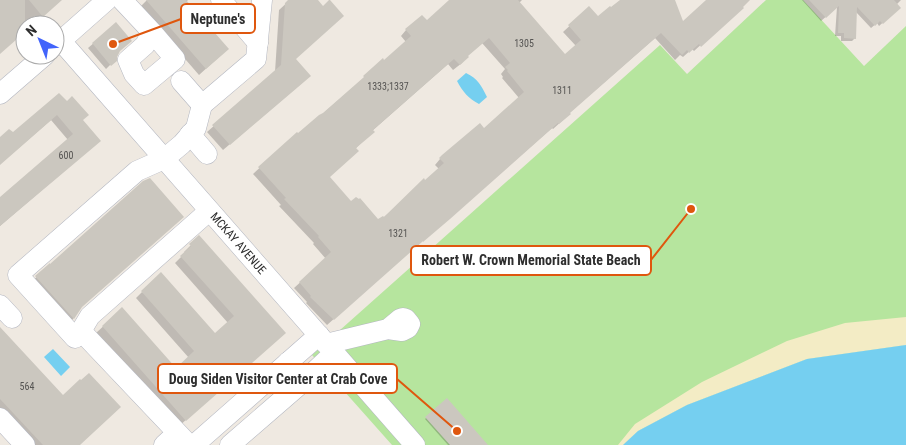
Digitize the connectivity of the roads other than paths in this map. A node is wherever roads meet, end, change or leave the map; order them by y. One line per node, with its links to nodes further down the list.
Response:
1 (107, 0): 6 (street)
2 (122, 0): 5 (street)
3 (221, 0): 7 (street)
4 (262, 0): 7 (street)
5 (152, 32)
6 (65, 37)
7 (258, 44): 12 (street)
8 (65, 51): 15 (street, MCKAY AVENUE)
9 (33, 65): 11 (street)
10 (182, 81): 12 (street)
11 (0, 94)
12 (202, 105): 13 (street)
13 (190, 134): 14 (street); 15 (street)
14 (207, 154)
15 (164, 159): 16 (street, MCKAY AVENUE); 18 (street)
16 (209, 211): 18 (street); 19 (street, MCKAY AVENUE)
17 (388, 329): 19 (street)
18 (81, 331): 23 (street)
19 (326, 344): 20 (street); 21 (street); 27 (street, MCKAY AVENUE)
20 (288, 362): 21 (street); 25 (street)
21 (304, 381): 26 (street)
22 (0, 418): 24 (street)
23 (177, 441)
24 (25, 445)
25 (194, 445)
26 (230, 445)
27 (415, 445)

